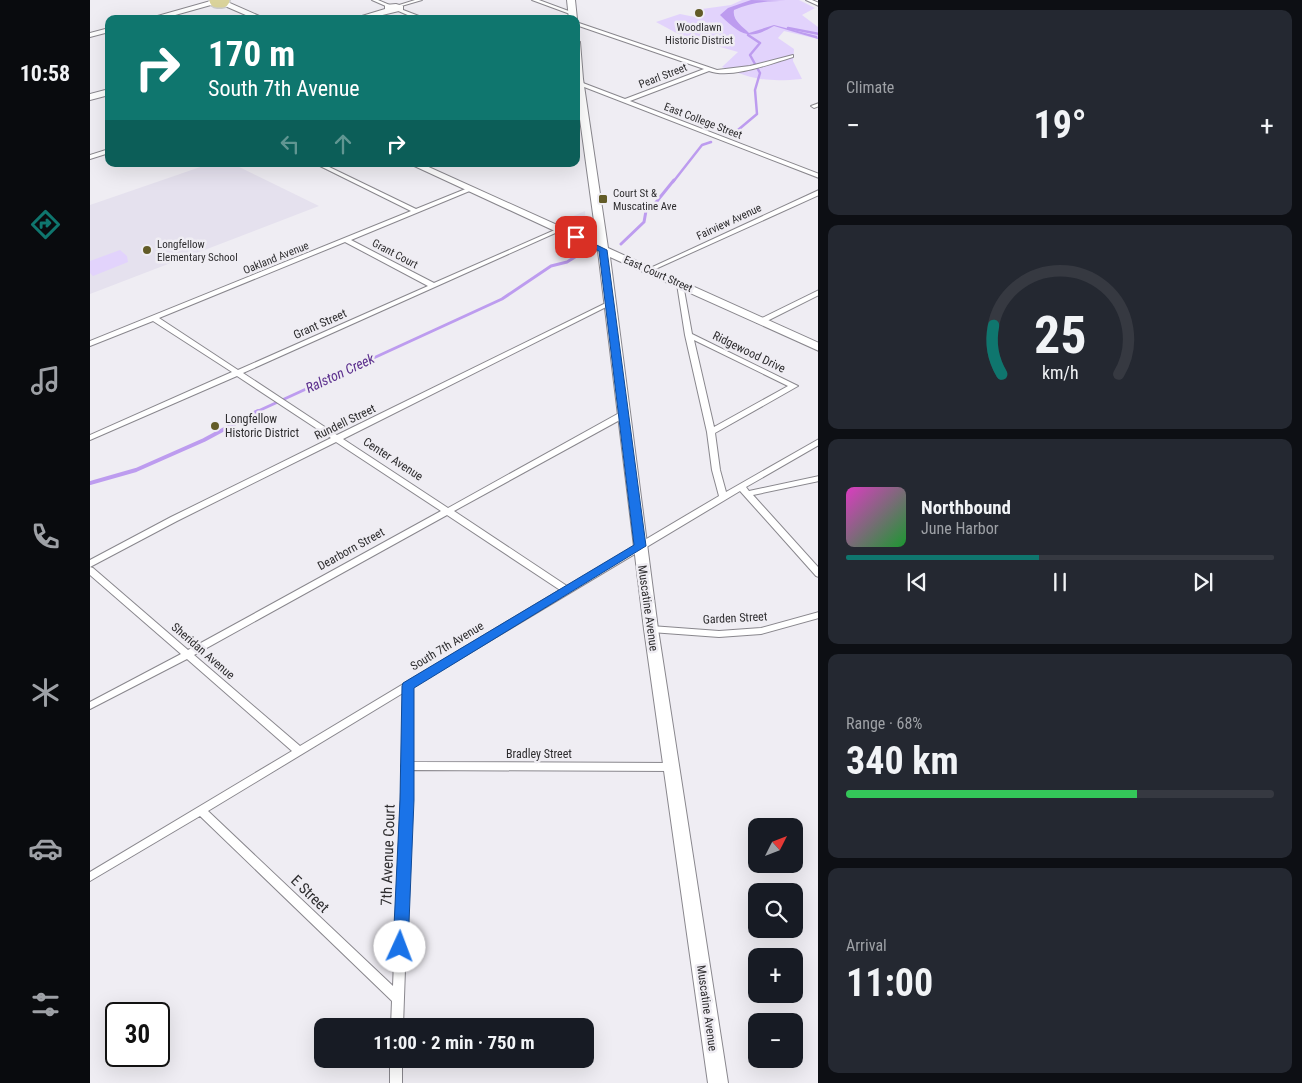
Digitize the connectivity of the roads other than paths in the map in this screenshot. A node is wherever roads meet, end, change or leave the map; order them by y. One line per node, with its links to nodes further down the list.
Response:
1 (220, 0): 9 (main road); 10 (main road)
2 (374, 0): 8 (street)
3 (420, 0): 8 (street)
4 (534, 0): 13 (street)
5 (571, 0): 14 (main road)
6 (808, 0): 7 (street)
7 (818, 5)
8 (394, 8): 11 (main road); 12 (street)
9 (166, 15)
10 (253, 15)
11 (370, 15)
12 (412, 15)
13 (570, 15)
14 (572, 15)
15 (580, 24): 19 (street)
16 (105, 31): 17 (main road)
17 (90, 35)
18 (791, 56): 19 (street)
19 (709, 69): 24 (street, Pearl Street)
20 (580, 80): 24 (street, East College Street)
21 (580, 87): 27 (main road, Muscatine Avenue)
22 (105, 93): 23 (main road)
23 (90, 97)
24 (625, 101): 31 (street, East College Street)
25 (105, 151): 28 (street)
26 (580, 151): 27 (main road)
27 (590, 156): 37 (main road, Muscatine Avenue)
28 (90, 157)
29 (325, 167): 34 (street)
30 (422, 167): 32 (main road, East Court Street)
31 (818, 176)
32 (470, 189): 34 (street, Oakland Avenue); 35 (main road, East Court Street)
33 (818, 192): 38 (street, Fairview Avenue)
34 (416, 211): 36 (street, Oakland Avenue)
35 (559, 230): 37 (main road, East Court Street); 40 (street, Grant Street)
36 (346, 240): 40 (street, Grant Court); 43 (street, Oakland Avenue)
37 (603, 250): 38 (street, East Court Street); 42 (main road, Muscatine Avenue)
38 (649, 270): 39 (street, East Court Street)
39 (680, 284): 44 (street, East Court Street); 46 (street)
40 (434, 286): 50 (street, Grant Street)
41 (818, 292): 44 (street)
42 (610, 303): 51 (main road, Muscatine Avenue); 54 (street, Rundell Street)
43 (154, 318): 47 (street, Oakland Avenue); 50 (street, Center Avenue)
44 (760, 321): 49 (street, East Court Street)
45 (90, 335): 47 (street)
46 (689, 335): 52 (street); 52 (street, Ridgewood Drive)
47 (98, 341): 48 (street, Oakland Avenue)
48 (90, 344)
49 (818, 348)
50 (238, 373): 53 (street, Grant Street); 54 (street, Center Avenue)
51 (624, 414): 60 (street, Dearborn Street); 61 (main road, Muscatine Avenue)
52 (711, 432): 59 (street)
53 (90, 438)
54 (338, 438): 60 (street, Center Avenue); 62 (street, Rundell Street)
55 (818, 441): 57 (street, South 7th Avenue)
56 (818, 478): 58 (street)
57 (741, 487): 58 (street); 59 (street, South 7th Avenue)
58 (748, 494): 64 (street)
59 (723, 497): 61 (street, South 7th Avenue)
60 (448, 510): 65 (street, Center Avenue); 68 (street, Dearborn Street)
61 (640, 546): 65 (street, South 7th Avenue); 67 (main road, Muscatine Avenue)
62 (90, 564)
63 (90, 570): 68 (street, Sheridan Avenue)
64 (818, 574)
65 (567, 590): 69 (street, South 7th Avenue)
66 (818, 615): 67 (street, Garden Street)
67 (651, 628): 73 (main road, Muscatine Avenue)
68 (188, 654): 70 (street, Dearborn Street); 71 (street, Sheridan Avenue)
69 (408, 686): 71 (street, South 7th Avenue); 72 (street, 7th Avenue Court)
70 (90, 706)
71 (300, 751): 74 (street, South 7th Avenue)
72 (406, 766): 73 (street, Bradley Street); 76 (street, 7th Avenue Court)
73 (672, 767): 80 (main road, Muscatine Avenue)
74 (201, 810): 75 (street, South 7th Avenue); 76 (street, E Street)
75 (90, 877)
76 (398, 999): 77 (street, 7th Avenue Court)
77 (397, 1018)
78 (396, 1068): 79 (street)
79 (395, 1082)
80 (718, 1083)

